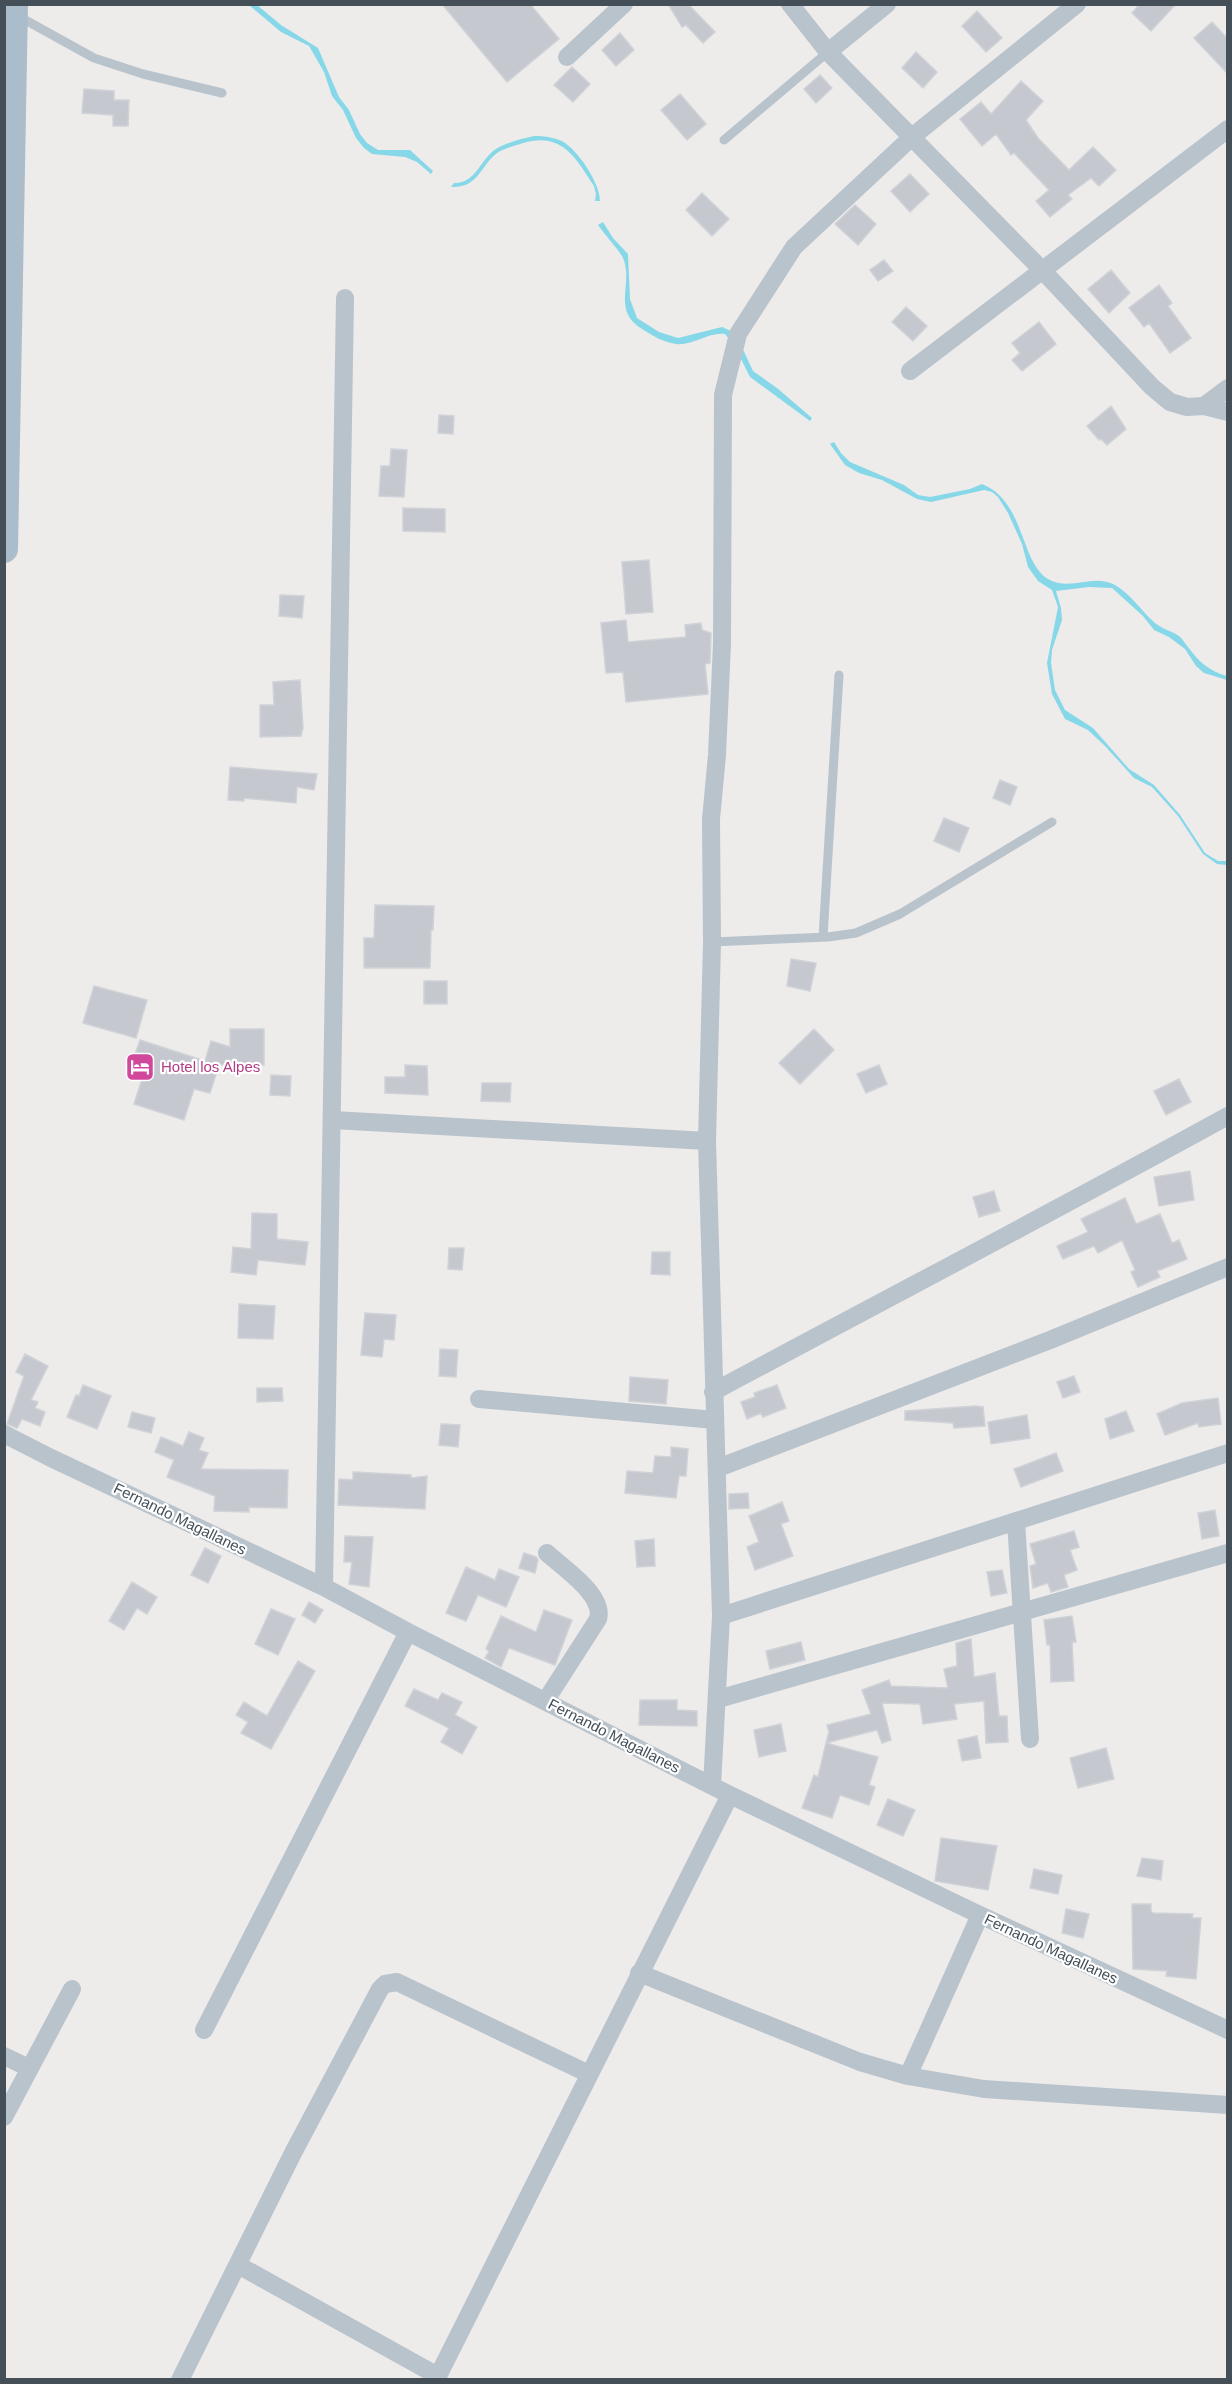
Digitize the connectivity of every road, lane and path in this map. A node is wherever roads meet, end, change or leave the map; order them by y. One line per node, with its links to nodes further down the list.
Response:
1 (624, 4): 7 (street)
2 (790, 4): 6 (street)
3 (887, 4): 6 (street)
4 (1077, 4): 10 (street)
5 (14, 9): 8 (lane); 12 (main road)
6 (828, 52): 10 (street); 11 (lane)
7 (567, 57)
8 (222, 93)
9 (1227, 129): 13 (street)
10 (913, 136): 13 (street); 23 (street)
11 (724, 140)
12 (7, 200): 19 (main road)
13 (1043, 271): 15 (street); 17 (street)
14 (345, 298): 25 (street)
15 (910, 371)
16 (1227, 388): 17 (street)
17 (1204, 406): 18 (street)
18 (1227, 412)
19 (4, 549)
20 (839, 675): 22 (lane)
21 (1052, 822): 22 (lane)
22 (823, 937): 23 (lane)
23 (712, 942): 26 (street)
24 (1227, 1116): 28 (street)
25 (333, 1120): 26 (street); 37 (street)
26 (707, 1141): 28 (street)
27 (1227, 1267): 33 (street)
28 (713, 1392): 30 (street)
29 (480, 1399): 30 (street)
30 (715, 1420): 33 (street)
31 (4, 1434): 37 (street, Fernando Magallanes)
32 (1227, 1453): 34 (street)
33 (718, 1468): 39 (street)
34 (1016, 1522): 38 (street); 39 (street)
35 (547, 1553): 42 (street)
36 (1227, 1553): 38 (street)
37 (324, 1587): 40 (street, Fernando Magallanes)
38 (1022, 1613): 41 (street); 43 (street)
39 (721, 1616): 41 (street)
40 (408, 1632): 42 (street, Fernando Magallanes); 49 (street)
41 (718, 1699): 44 (street)
42 (546, 1700): 44 (street, Fernando Magallanes)
43 (1029, 1738)
44 (712, 1786): 45 (street, Fernando Magallanes)
45 (730, 1796): 46 (street, Fernando Magallanes); 47 (street)
46 (980, 1916): 50 (street, Fernando Magallanes); 54 (street)
47 (639, 1973): 53 (street); 54 (street)
48 (72, 1989): 52 (street)
49 (204, 2030)
50 (1227, 2030)
51 (4, 2056): 52 (street)
52 (29, 2068): 56 (street)
53 (589, 2074): 57 (street); 58 (street)
54 (908, 2076): 55 (street)
55 (1227, 2105)
56 (4, 2117)
57 (238, 2265): 58 (street); 59 (street)
58 (437, 2378)
59 (180, 2379)

